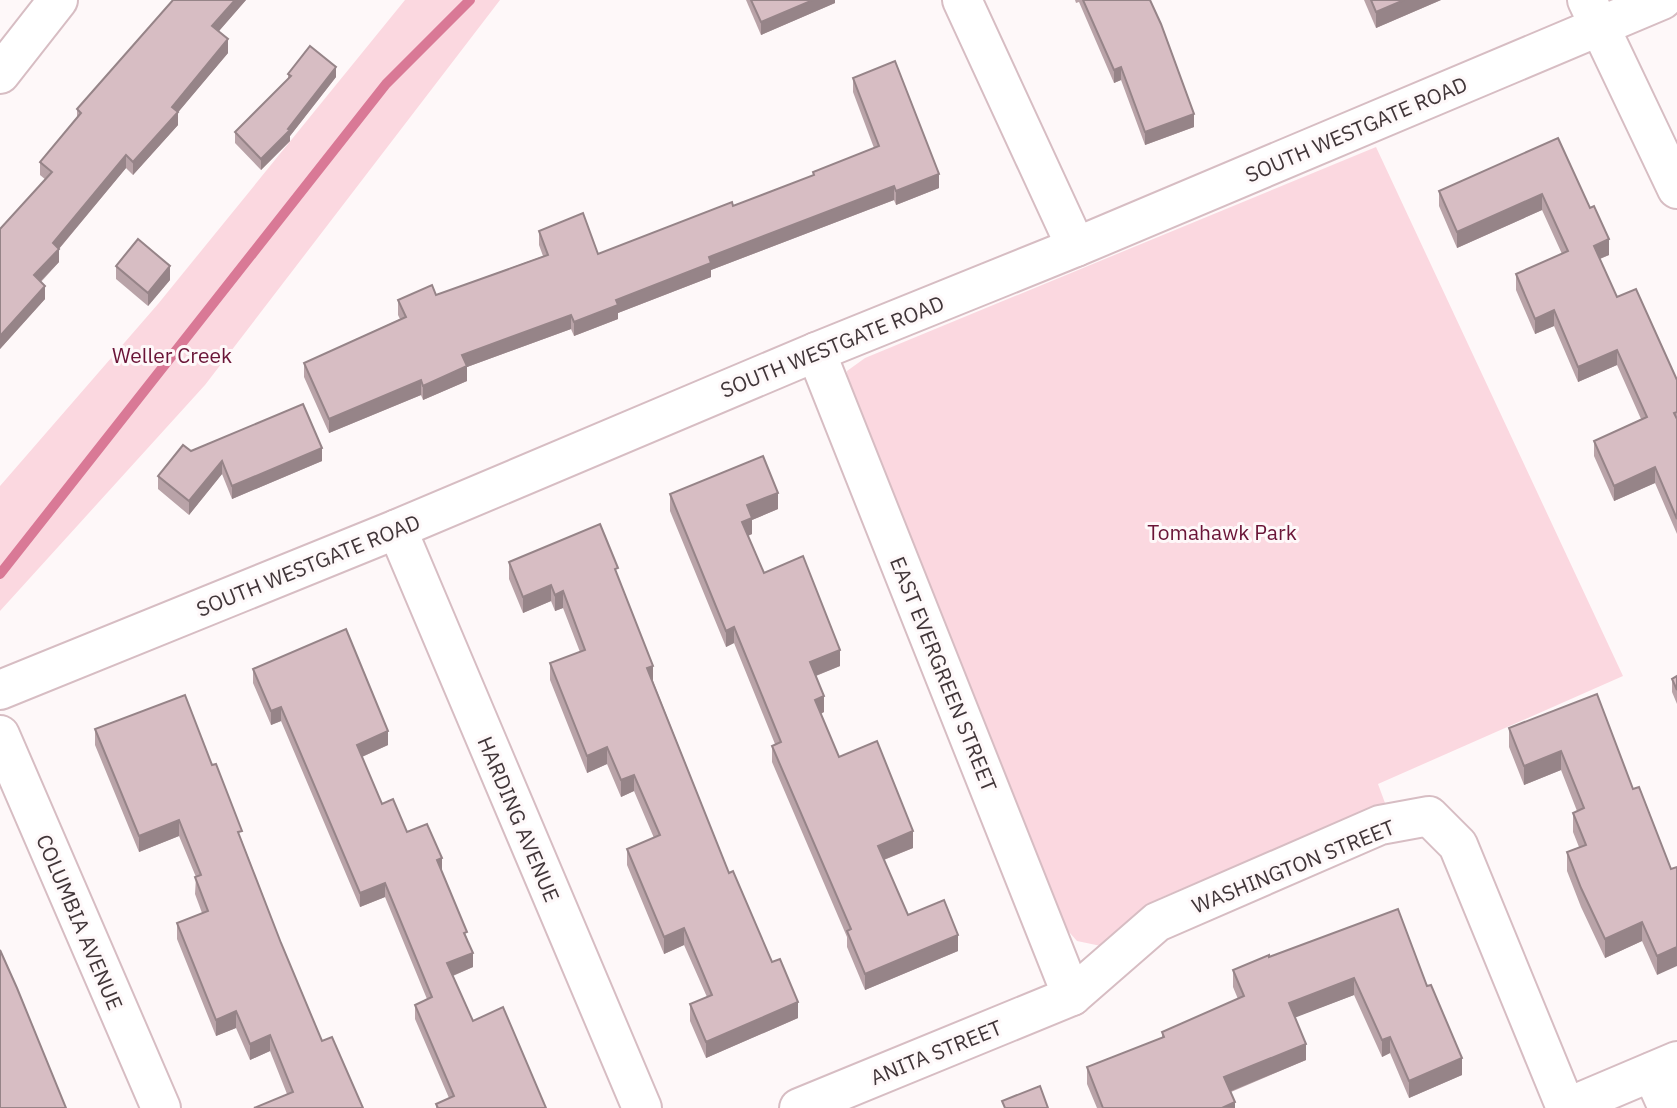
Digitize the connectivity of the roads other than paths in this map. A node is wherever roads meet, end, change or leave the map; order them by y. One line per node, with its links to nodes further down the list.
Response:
1 (58, 0): 5 (street)
2 (962, 0): 7 (street)
3 (1662, 0): 4 (street, SOUTH WESTGATE ROAD)
4 (1593, 14): 6 (street); 7 (street, SOUTH WESTGATE ROAD)
5 (0, 74)
6 (1677, 189)
7 (1076, 247): 8 (street, SOUTH WESTGATE ROAD)
8 (816, 352): 9 (street, SOUTH WESTGATE ROAD); 12 (street, EAST EVERGREEN STREET)
9 (397, 529): 10 (street, SOUTH WESTGATE ROAD); 15 (street, HARDING AVENUE)
10 (0, 690)
11 (0, 735): 14 (street, COLUMBIA AVENUE)
12 (1072, 996): 16 (street, ANITA STREET); 17 (street, WASHINGTON STREET)
13 (1664, 1066): 17 (street); 18 (street)
14 (161, 1108)
15 (642, 1108)
16 (799, 1108)
17 (1566, 1108)
18 (1668, 1108)

